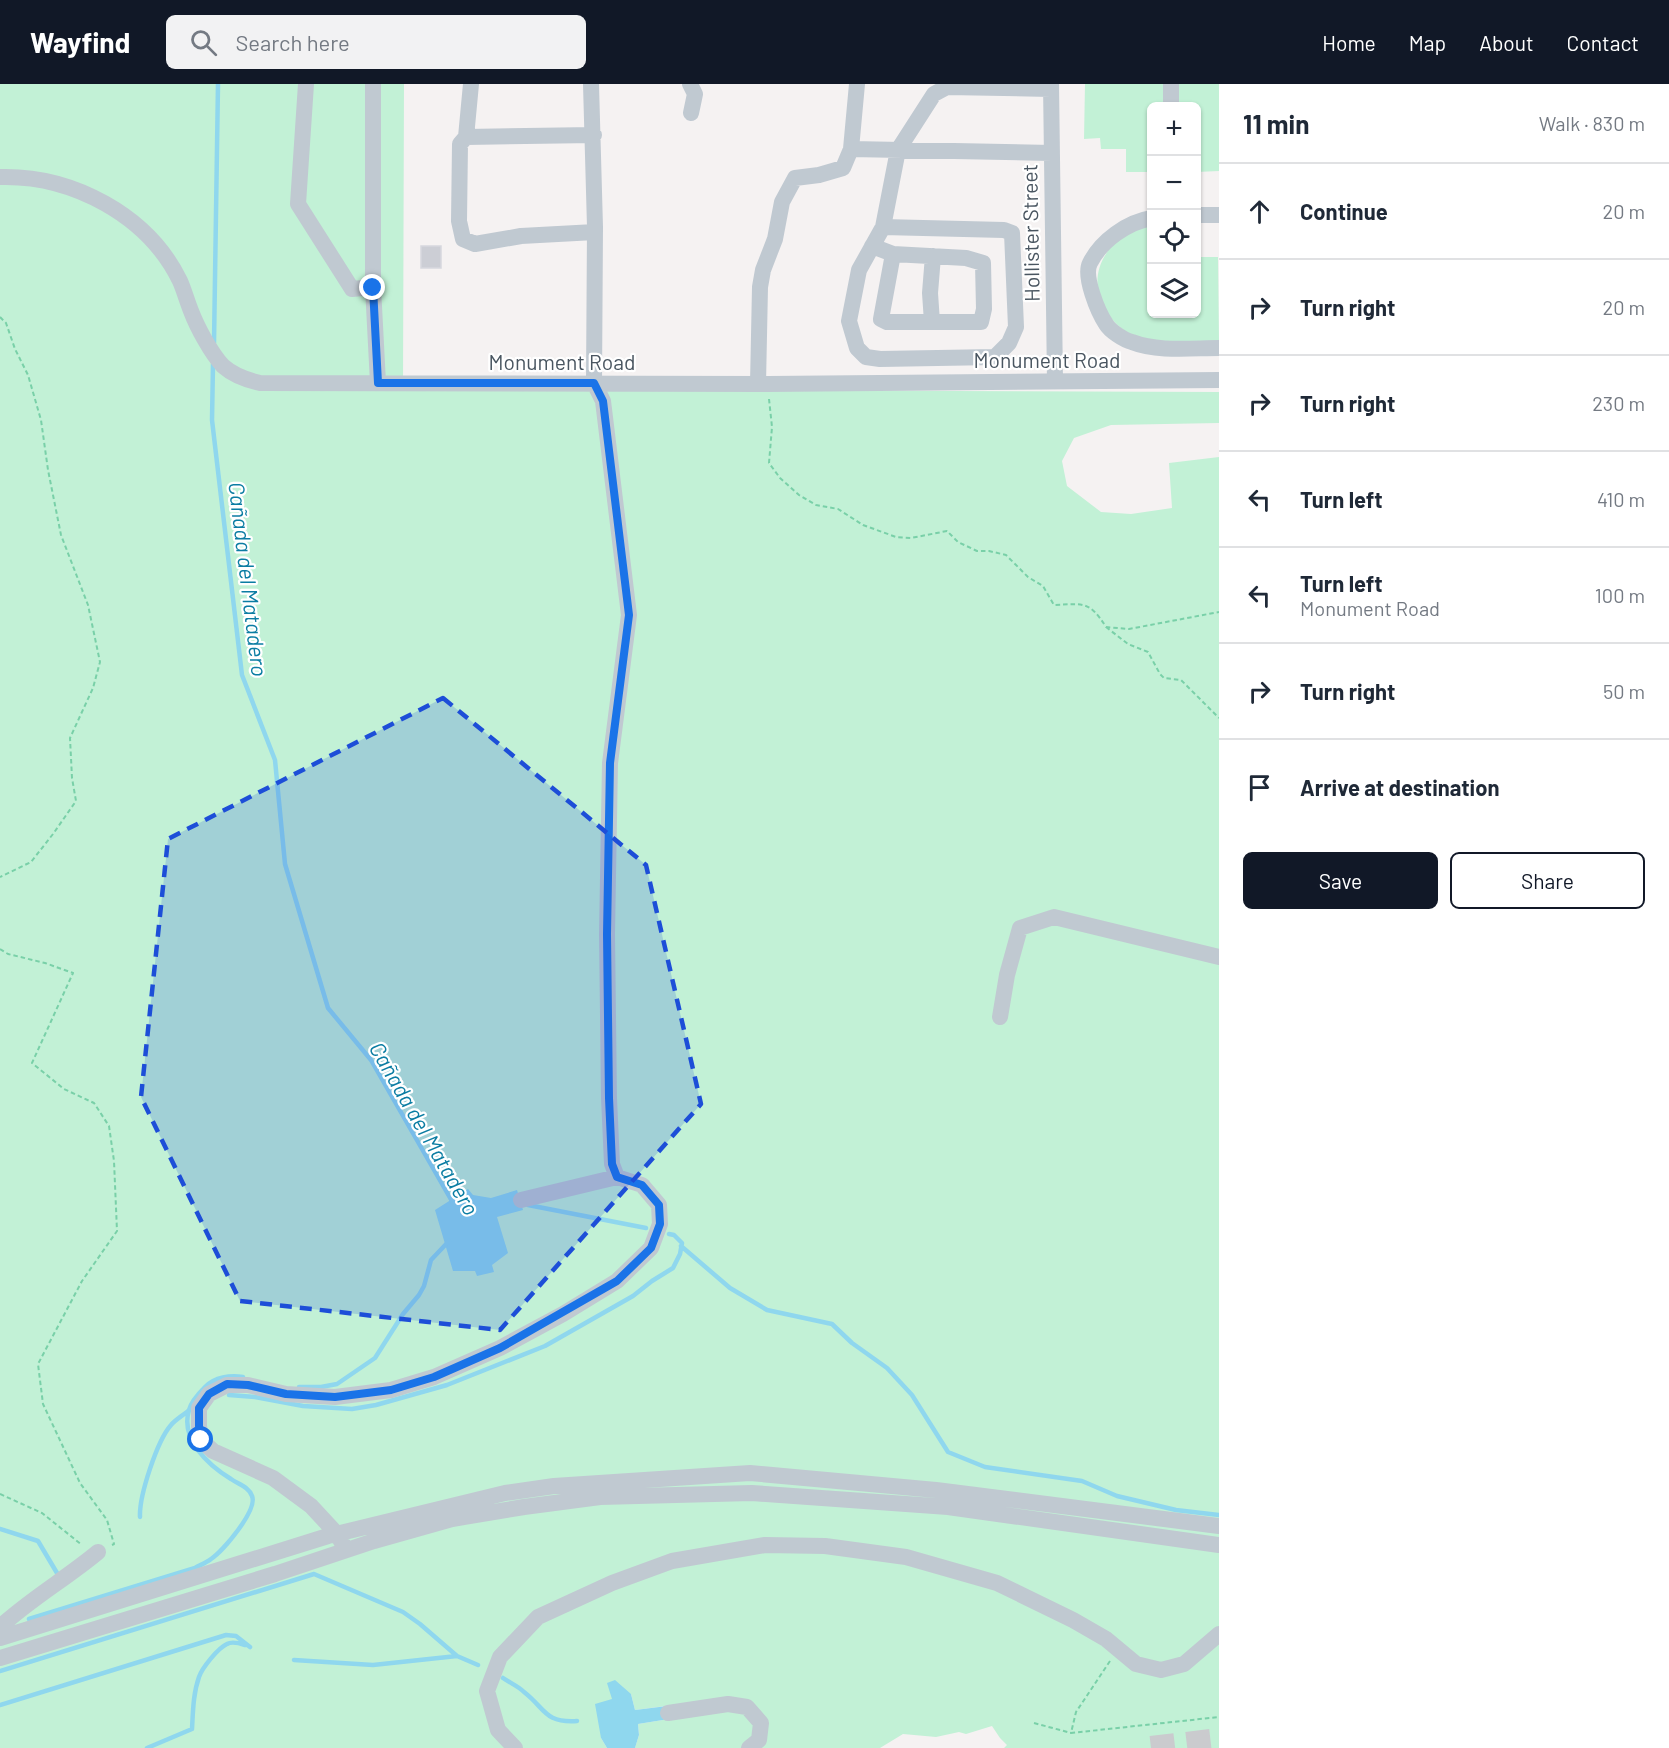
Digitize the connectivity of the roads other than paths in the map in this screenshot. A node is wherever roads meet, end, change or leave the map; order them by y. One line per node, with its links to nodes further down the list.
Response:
1 (306, 84): 25 (street)
2 (373, 84): 25 (street)
3 (471, 84): 12 (street)
4 (591, 84): 11 (street)
5 (690, 84): 10 (street)
6 (857, 84): 13 (street)
7 (1171, 84): 9 (street)
8 (1051, 87): 14 (street); 15 (street, Hollister Street)
9 (1171, 102)
10 (691, 113)
11 (594, 135): 12 (street); 21 (street)
12 (466, 137): 21 (street)
13 (851, 149): 14 (street); 32 (street)
14 (898, 150): 15 (street); 20 (street)
15 (1052, 153): 29 (street, Hollister Street)
16 (0, 177): 30 (street, Monument Road)
17 (1201, 215): 18 (street)
18 (1219, 215)
19 (1147, 220): 27 (street)
20 (883, 227): 22 (street); 22 (street)
21 (595, 232): 31 (street)
22 (872, 246): 23 (street)
23 (893, 254): 24 (street); 26 (street)
24 (933, 256): 26 (street); 26 (street)
25 (373, 288): 30 (street)
26 (932, 322)
27 (1219, 348)
28 (1219, 380): 29 (street, Monument Road)
29 (1055, 381): 32 (street, Monument Road)
30 (378, 383): 31 (street, Monument Road)
31 (594, 383): 32 (street, Monument Road); 35 (street)
32 (763, 384)
33 (1219, 957): 34 (street)
34 (1000, 1017)
35 (617, 1177): 36 (street); 38 (street)
36 (521, 1200)
37 (1219, 1526): 38 (street)
38 (337, 1534): 40 (street); 44 (street)
39 (1219, 1545): 40 (street)
40 (346, 1550): 45 (street)
41 (98, 1552): 42 (street)
42 (0, 1627)
43 (1219, 1634): 47 (street)
44 (0, 1638)
45 (0, 1658)
46 (668, 1713): 48 (street)
47 (515, 1748)
48 (749, 1748)

